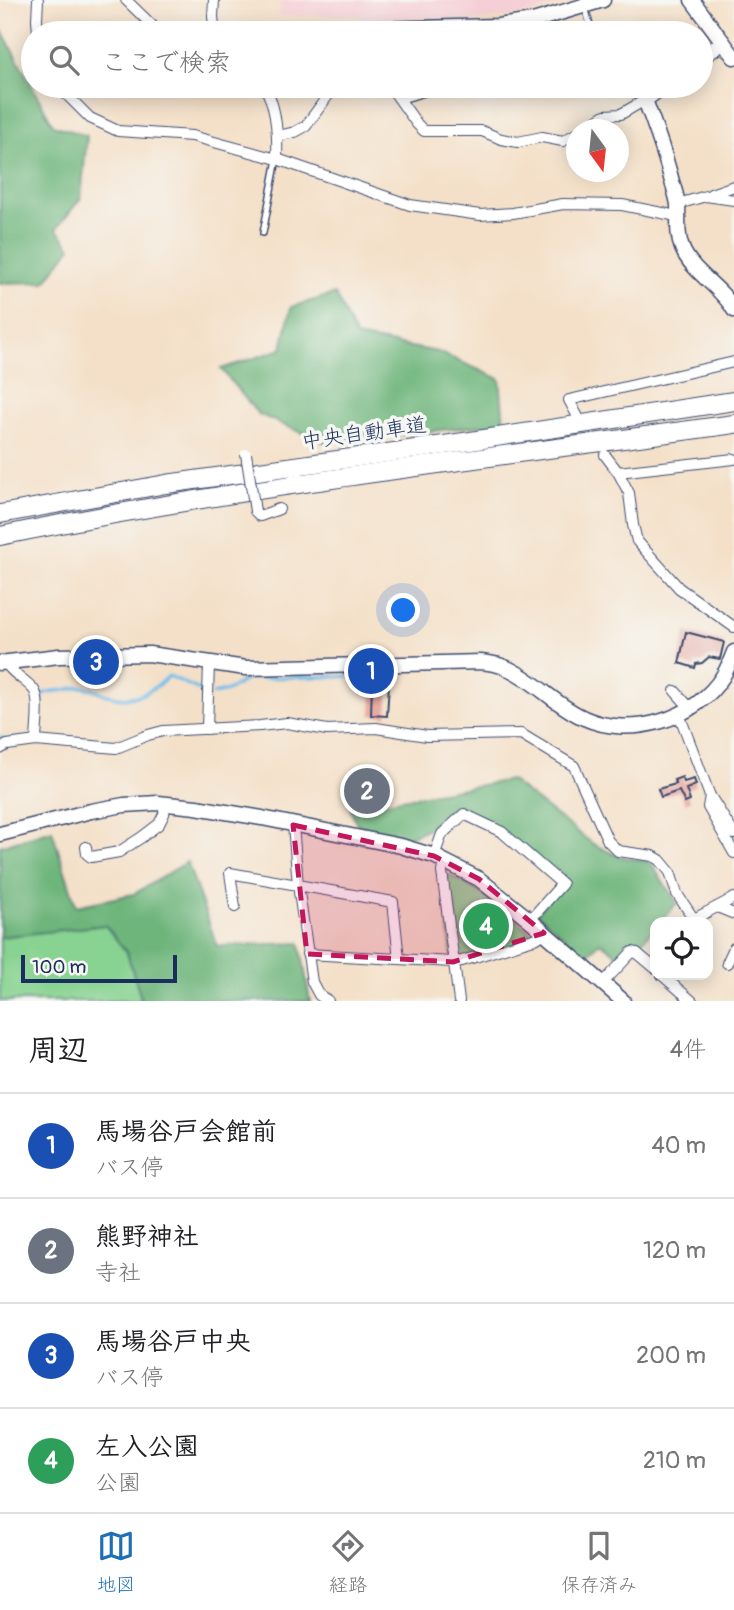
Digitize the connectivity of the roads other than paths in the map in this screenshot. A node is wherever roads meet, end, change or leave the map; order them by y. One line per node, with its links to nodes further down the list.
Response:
1 (38, 0): 7 (street)
2 (126, 0): 8 (street)
3 (214, 0): 9 (street)
4 (603, 0): 6 (street)
5 (692, 0): 12 (street)
6 (585, 6): 10 (street); 11 (lane)
7 (38, 21)
8 (148, 21)
9 (213, 21)
10 (533, 21)
11 (589, 21)
12 (708, 21)
13 (713, 28): 14 (street)
14 (723, 42): 15 (street); 16 (street)
15 (713, 49)
16 (734, 57)
17 (70, 98): 27 (street)
18 (270, 98): 25 (street)
19 (326, 98): 25 (street)
20 (407, 98): 22 (lane)
21 (648, 98): 23 (street)
22 (400, 100): 26 (street)
23 (645, 100): 24 (street); 31 (street)
24 (599, 119)
25 (278, 136): 27 (street)
26 (566, 139)
27 (277, 159): 31 (street); 32 (lane)
28 (734, 186): 29 (street)
29 (706, 196): 30 (street); 31 (street)
30 (734, 200)
31 (677, 210): 33 (street)
32 (263, 233)
33 (734, 310)
34 (734, 362): 36 (street)
35 (734, 401): 43 (highway, 中央自動車道)
36 (578, 417)
37 (734, 424): 44 (highway, 中央自動車道)
38 (246, 454): 42 (street, bridge)
39 (605, 455): 41 (street)
40 (734, 459): 41 (street)
41 (618, 472): 45 (street)
42 (279, 509)
43 (0, 514)
44 (0, 536)
45 (734, 627)
46 (734, 652): 50 (street)
47 (3, 663): 48 (street); 52 (street)
48 (209, 663): 50 (street); 51 (street)
49 (675, 691): 50 (street)
50 (685, 711): 54 (street)
51 (207, 729): 52 (street); 65 (street)
52 (36, 741): 53 (street)
53 (0, 749)
54 (710, 796): 58 (street); 60 (street)
55 (165, 804): 56 (street); 57 (street); 59 (street)
56 (293, 825): 61 (street); 62 (street)
57 (0, 834)
58 (734, 834)
59 (86, 848)
60 (734, 853)
61 (439, 858): 67 (street); 67 (street); 72 (street)
62 (298, 885): 64 (street); 70 (street); 71 (street)
63 (734, 898): 65 (street)
64 (235, 907)
65 (717, 907): 66 (street)
66 (734, 914)
67 (530, 920): 68 (street)
68 (544, 933): 72 (street); 76 (street)
69 (734, 948): 73 (street)
70 (307, 954): 71 (street); 77 (street)
71 (399, 959): 72 (street)
72 (453, 962): 78 (street)
73 (727, 963)
74 (650, 964): 76 (street)
75 (668, 980): 80 (street)
76 (603, 983): 79 (street)
77 (328, 1001)
78 (459, 1001)
79 (623, 1001)
80 (692, 1001)

